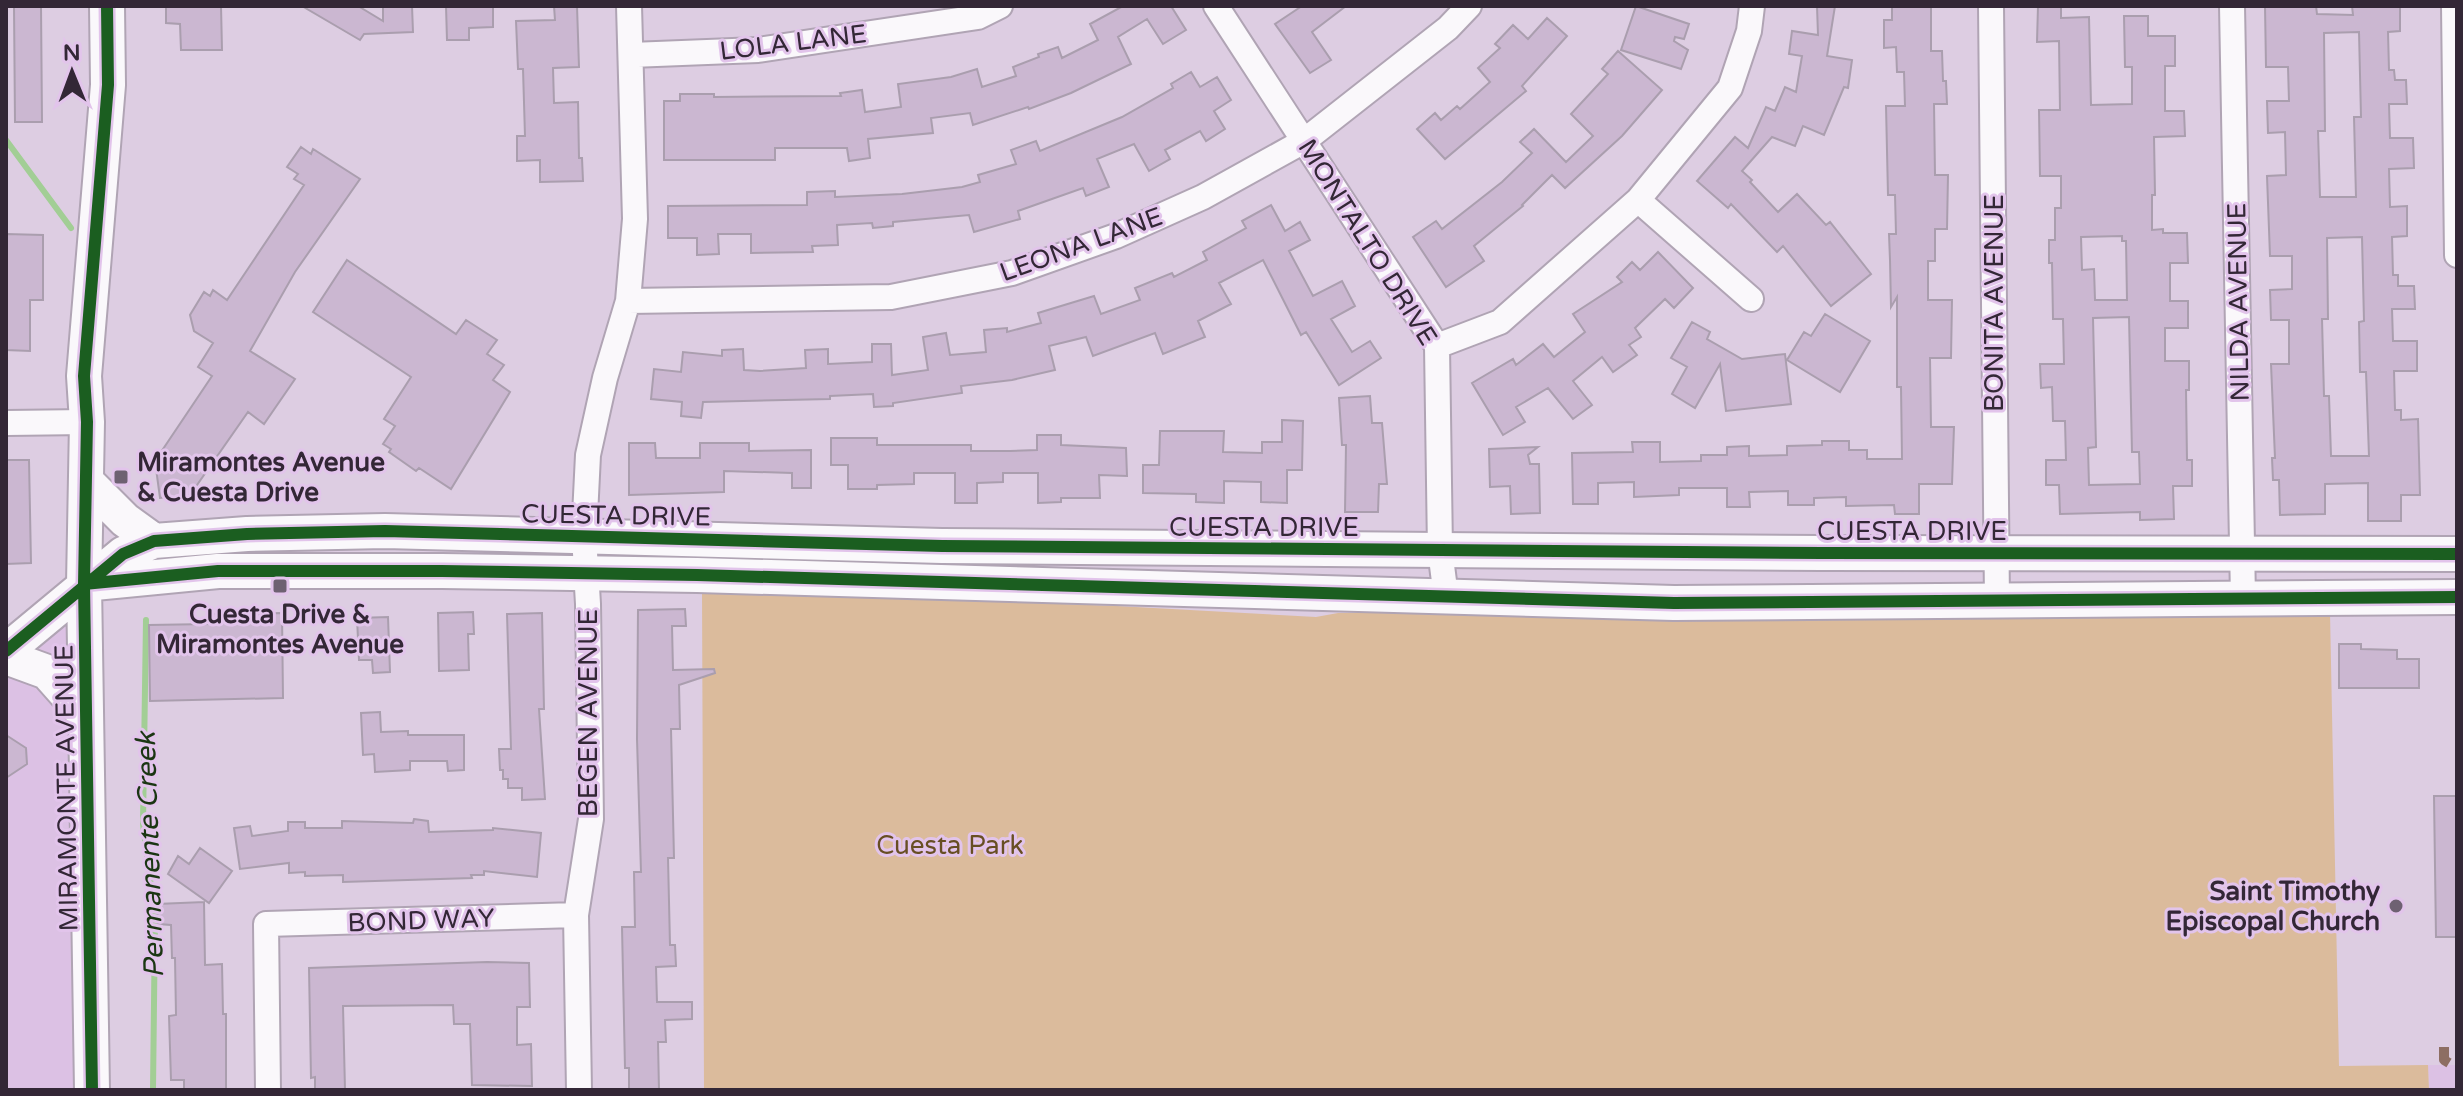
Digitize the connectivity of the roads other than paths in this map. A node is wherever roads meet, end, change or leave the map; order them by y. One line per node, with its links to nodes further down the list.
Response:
1 (107, 6): 17 (main road, MIRAMONTE AVENUE)
2 (629, 6): 10 (street, BEGEN AVENUE)
3 (1000, 6): 10 (street, LOLA LANE)
4 (1216, 6): 11 (street, MONTALTO DRIVE)
5 (1469, 6): 11 (street, LEONA LANE)
6 (1752, 6): 12 (street)
7 (1991, 6): 23 (street, BONITA AVENUE)
8 (2232, 6): 24 (street, NILDA AVENUE)
9 (2454, 6): 13 (street)
10 (631, 55): 15 (street, BEGEN AVENUE)
11 (1304, 141): 15 (street, LEONA LANE); 16 (street, MONTALTO DRIVE)
12 (1638, 200): 14 (street); 16 (street)
13 (2457, 255)
14 (1751, 299)
15 (628, 301): 20 (street, BEGEN AVENUE)
16 (1437, 346): 22 (street, MONTALTO DRIVE)
17 (87, 422): 18 (street); 19 (main road, MIRAMONTE AVENUE)
18 (6, 423)
19 (86, 481): 21 (main road); 27 (main road, MIRAMONTE AVENUE)
20 (584, 536): 21 (main road, CUESTA DRIVE); 22 (main road, CUESTA DRIVE); 26 (street, BEGEN AVENUE)
21 (154, 541): 27 (main road, CUESTA DRIVE)
22 (1440, 550): 23 (main road, CUESTA DRIVE); 28 (street, MONTALTO DRIVE)
23 (1996, 553): 24 (main road, CUESTA DRIVE); 31 (street, BONITA AVENUE)
24 (2243, 553): 25 (main road, CUESTA DRIVE); 30 (street, NILDA AVENUE)
25 (2457, 554)
26 (585, 573): 27 (main road); 28 (main road); 34 (street, BEGEN AVENUE)
27 (84, 584): 32 (main road, CUESTA DRIVE); 33 (main road, MIRAMONTE AVENUE)
28 (1446, 597): 31 (main road)
29 (2457, 597): 30 (main road)
30 (2243, 598): 31 (main road)
31 (1997, 601)
32 (6, 654): 33 (main road)
33 (86, 716): 35 (main road, MIRAMONTE AVENUE)
34 (576, 915): 36 (street, BOND WAY); 37 (street, BEGEN AVENUE)
35 (92, 1090)
36 (268, 1090)
37 (579, 1090)

